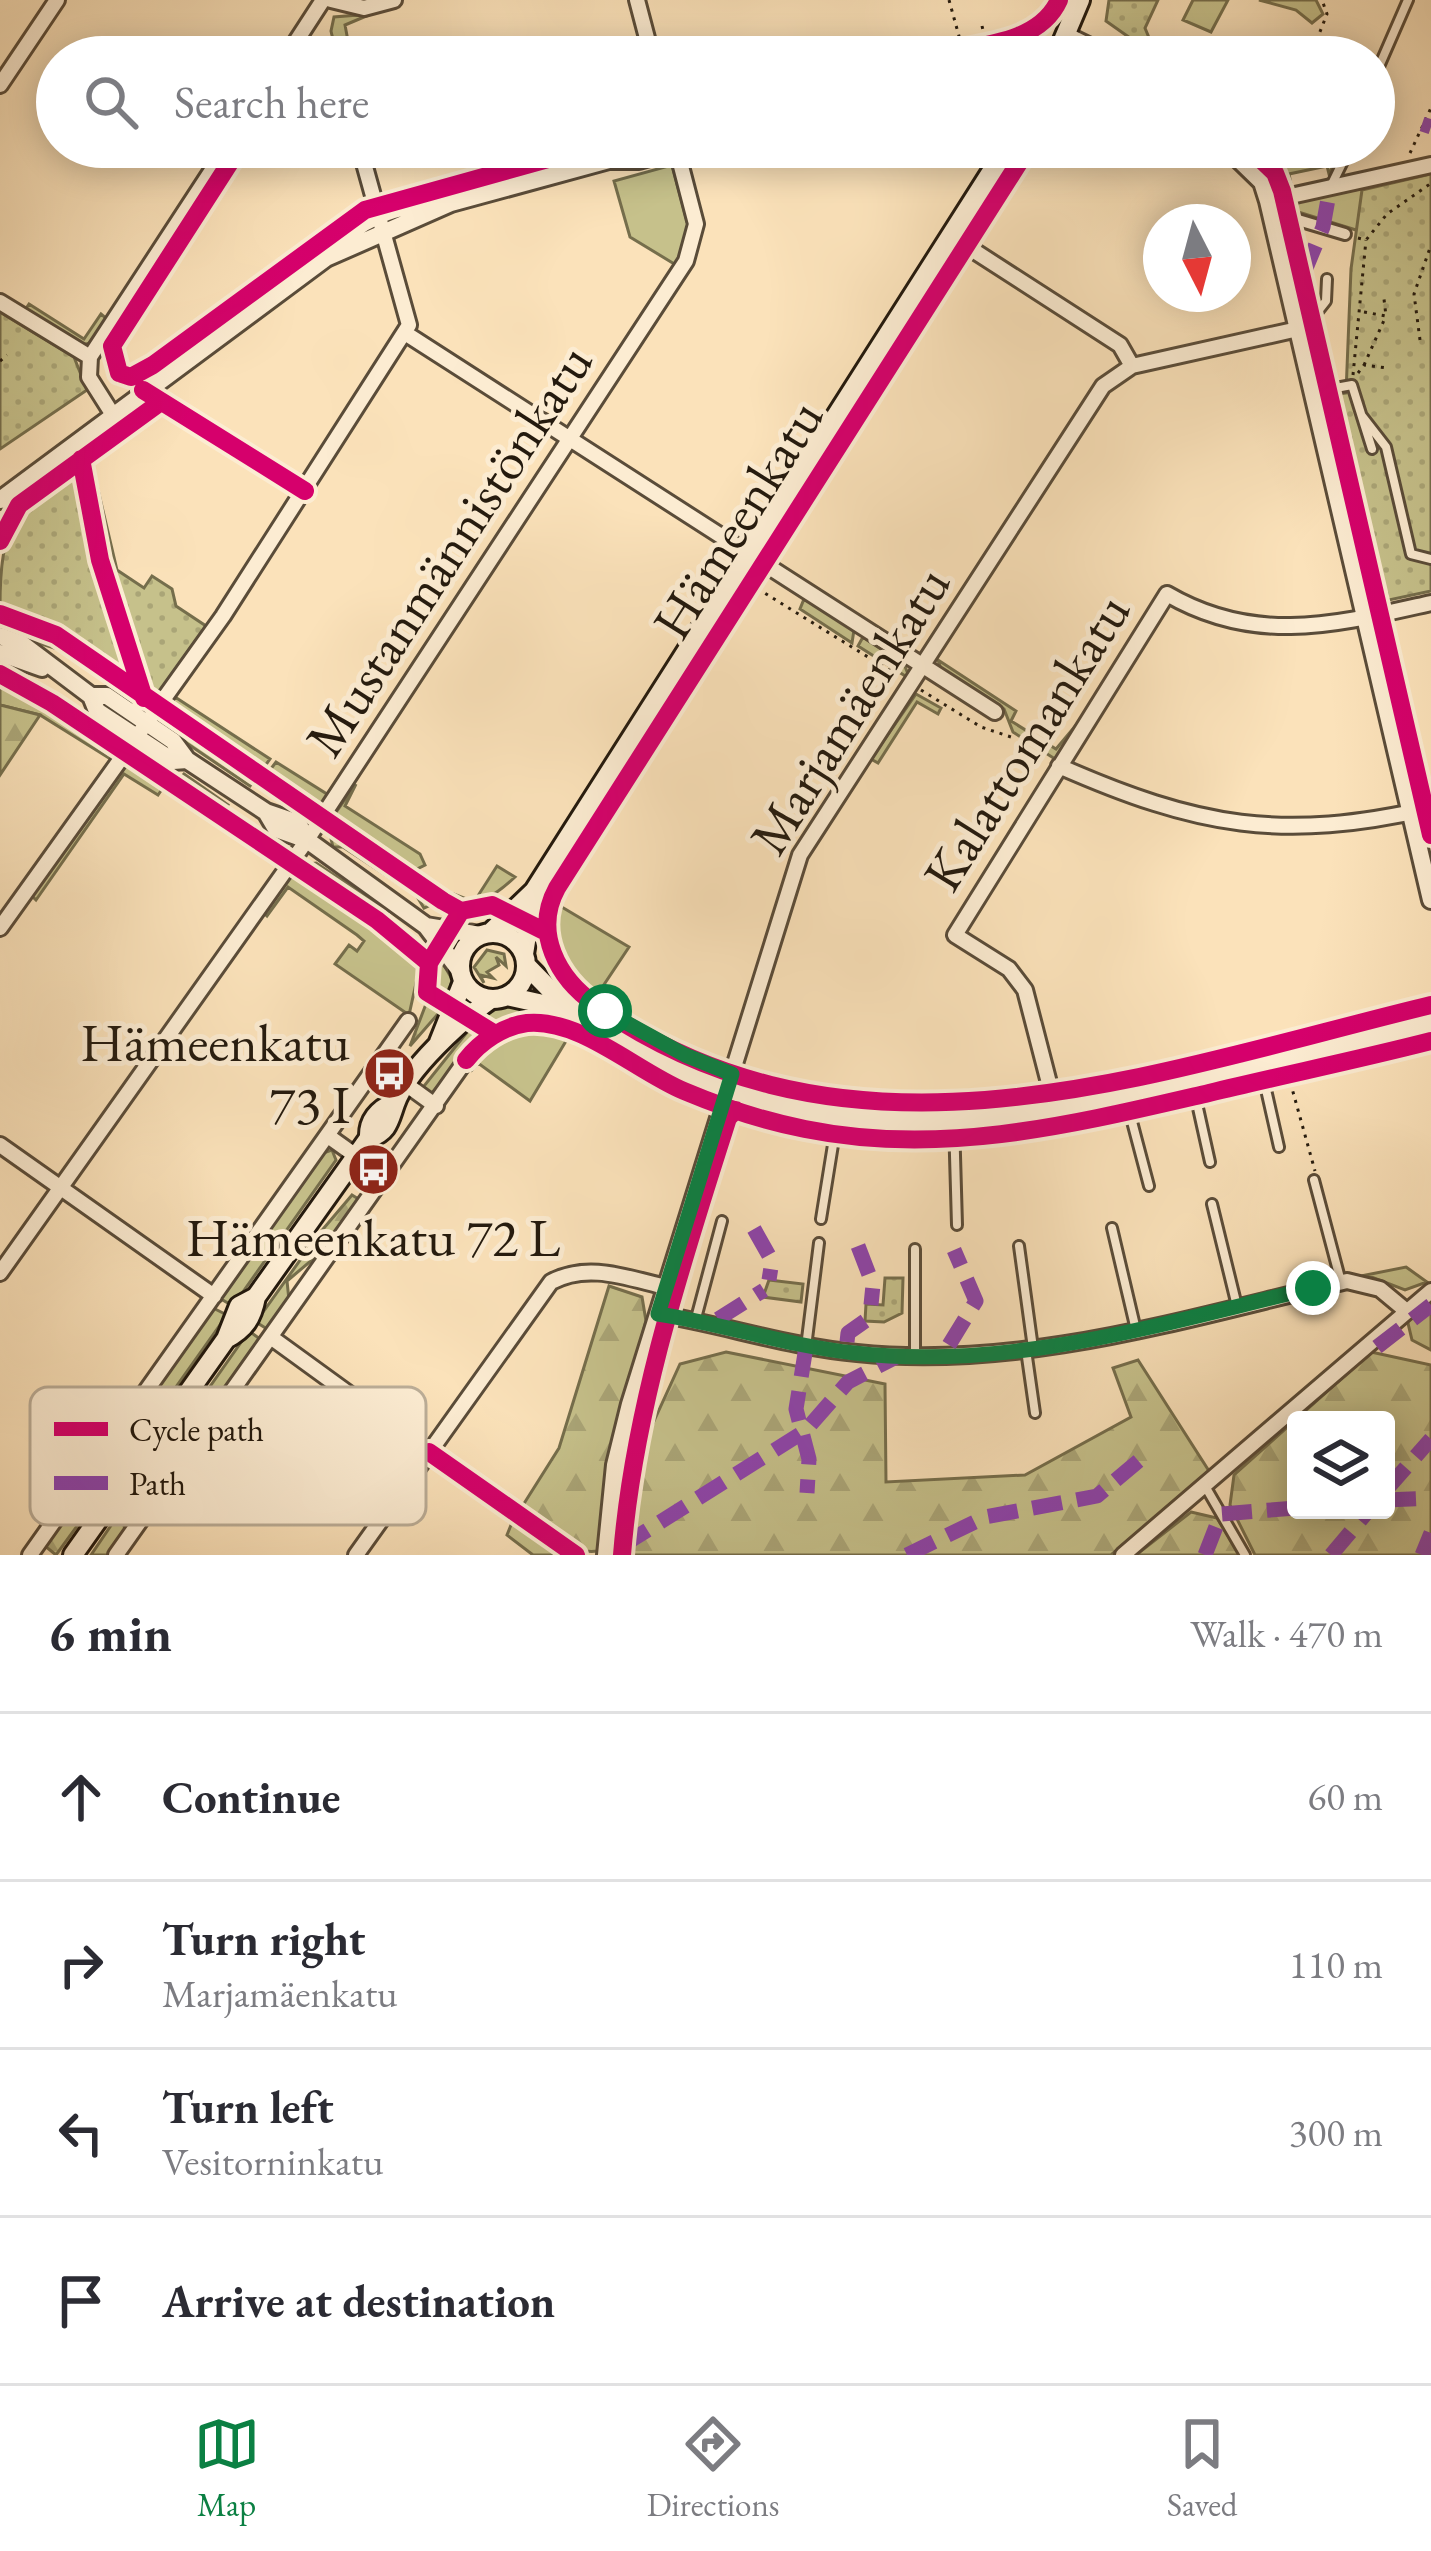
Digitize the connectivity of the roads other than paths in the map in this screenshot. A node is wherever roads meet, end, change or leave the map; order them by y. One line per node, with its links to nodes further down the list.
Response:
1 (57, 0): 11 (street)
2 (327, 0): 3 (street); 8 (street)
3 (394, 0)
4 (637, 0): 9 (street)
5 (1080, 0): 7 (main road)
6 (1408, 0): 10 (lane)
7 (1065, 35)
8 (301, 36)
9 (646, 36)
10 (1392, 36)
11 (3, 74)
12 (1431, 165): 20 (street)
13 (213, 168): 30 (street)
14 (365, 168): 23 (street)
15 (580, 168): 23 (street)
16 (684, 168): 35 (street, Mustanmännistönkatu)
17 (994, 168): 25 (main road, Hämeenkatu)
18 (1248, 168): 21 (street)
19 (1340, 168): 20 (lane)
20 (1330, 188): 21 (street)
21 (1268, 201): 28 (street)
22 (1288, 217): 24 (street)
23 (381, 222): 29 (street); 33 (street)
24 (1345, 234)
25 (951, 236): 31 (street); 39 (main road, Hämeenkatu)
26 (1327, 279): 28 (lane)
27 (0, 302): 30 (street)
28 (1305, 325): 31 (street); 32 (street)
29 (405, 333): 35 (street); 47 (street)
30 (90, 357): 33 (street)
31 (1132, 366): 44 (street, Marjamäenkatu)
32 (1313, 393): 34 (lane); 41 (street)
33 (113, 415): 37 (street)
34 (1362, 416): 36 (lane); 38 (lane)
35 (572, 442): 39 (street); 51 (street, Mustanmännistönkatu)
36 (1372, 448)
37 (0, 500)
38 (1431, 559)
39 (754, 560): 44 (street); 52 (main road, Hämeenkatu)
40 (1431, 603): 41 (street)
41 (1366, 618): 48 (street, Kalattomankatu); 50 (street)
42 (0, 636): 45 (street)
43 (0, 653): 45 (street)
44 (925, 667): 46 (street); 69 (street, Marjamäenkatu)
45 (55, 672): 47 (street)
46 (995, 712)
47 (141, 730): 51 (street); 55 (street)
48 (1059, 766): 50 (street); 73 (street, Kalattomankatu)
49 (1431, 808): 50 (street)
50 (1411, 812): 53 (street)
51 (307, 840): 54 (street); 83 (street, Mustanmännistönkatu)
52 (534, 891): 56 (main road, Hämeenkatu); 57 (main road, Hämeenkatu)
53 (1431, 900)
54 (426, 926): 56 (street); 58 (street)
55 (0, 928)
56 (485, 934): 57 (main road); 58 (main road)
57 (525, 960): 59 (main road); 60 (main road)
58 (462, 976): 59 (main road); 65 (main road)
59 (499, 997): 60 (main road); 65 (main road)
60 (570, 1010): 69 (main road)
61 (1431, 1016): 63 (main road)
62 (408, 1021): 76 (street)
63 (1399, 1030): 64 (main road); 67 (main road)
64 (1431, 1031)
65 (439, 1042): 70 (main road)
66 (466, 1060): 72 (street)
67 (1261, 1072): 68 (main road); 78 (lane)
68 (1192, 1079): 71 (main road); 80 (lane)
69 (727, 1091): 74 (main road); 94 (street, Marjamäenkatu)
70 (401, 1093): 72 (street); 79 (main road)
71 (1125, 1094): 73 (main road); 82 (lane)
72 (436, 1106): 102 (street)
73 (1056, 1110): 75 (main road)
74 (837, 1116): 75 (main road); 85 (lane)
75 (954, 1121): 87 (lane)
76 (328, 1136): 79 (street); 96 (street)
77 (0, 1145): 83 (street)
78 (1279, 1147)
79 (356, 1156): 107 (main road)
80 (1210, 1162)
81 (1316, 1180): 93 (lane)
82 (1149, 1186)
83 (61, 1188): 92 (street, Mustanmännistönkatu); 96 (street)
84 (1212, 1204): 97 (lane)
85 (820, 1219)
86 (722, 1221): 100 (lane)
87 (957, 1226)
88 (1112, 1228): 101 (lane)
89 (819, 1243): 103 (lane)
90 (1019, 1246): 104 (lane)
91 (915, 1249): 105 (lane)
92 (0, 1273)
93 (1341, 1282): 97 (street); 98 (street)
94 (666, 1287): 99 (street, Marjamäenkatu); 112 (street)
95 (1431, 1291): 98 (street)
96 (214, 1296): 106 (street)
97 (1237, 1306): 101 (street)
98 (1404, 1310): 114 (street)
99 (658, 1314): 100 (street); 123 (street, Marjamäenkatu)
100 (695, 1323): 103 (street)
101 (1136, 1330): 104 (street)
102 (272, 1338): 108 (street); 109 (street)
103 (806, 1346): 105 (street)
104 (1030, 1350): 105 (street); 110 (lane)
105 (915, 1356)
106 (149, 1387)
107 (192, 1387)
108 (237, 1387)
109 (339, 1387)
110 (1035, 1413)
111 (426, 1450): 112 (street)
112 (429, 1452): 113 (street)
113 (426, 1456)
114 (1204, 1485): 124 (street); 125 (lane)
115 (51, 1525): 119 (street)
116 (94, 1525): 120 (main road)
117 (138, 1525): 121 (street)
118 (377, 1525): 122 (street)
119 (30, 1555)
120 (73, 1555)
121 (116, 1555)
122 (356, 1555)
123 (605, 1555)
124 (1123, 1555)
125 (1245, 1555)

